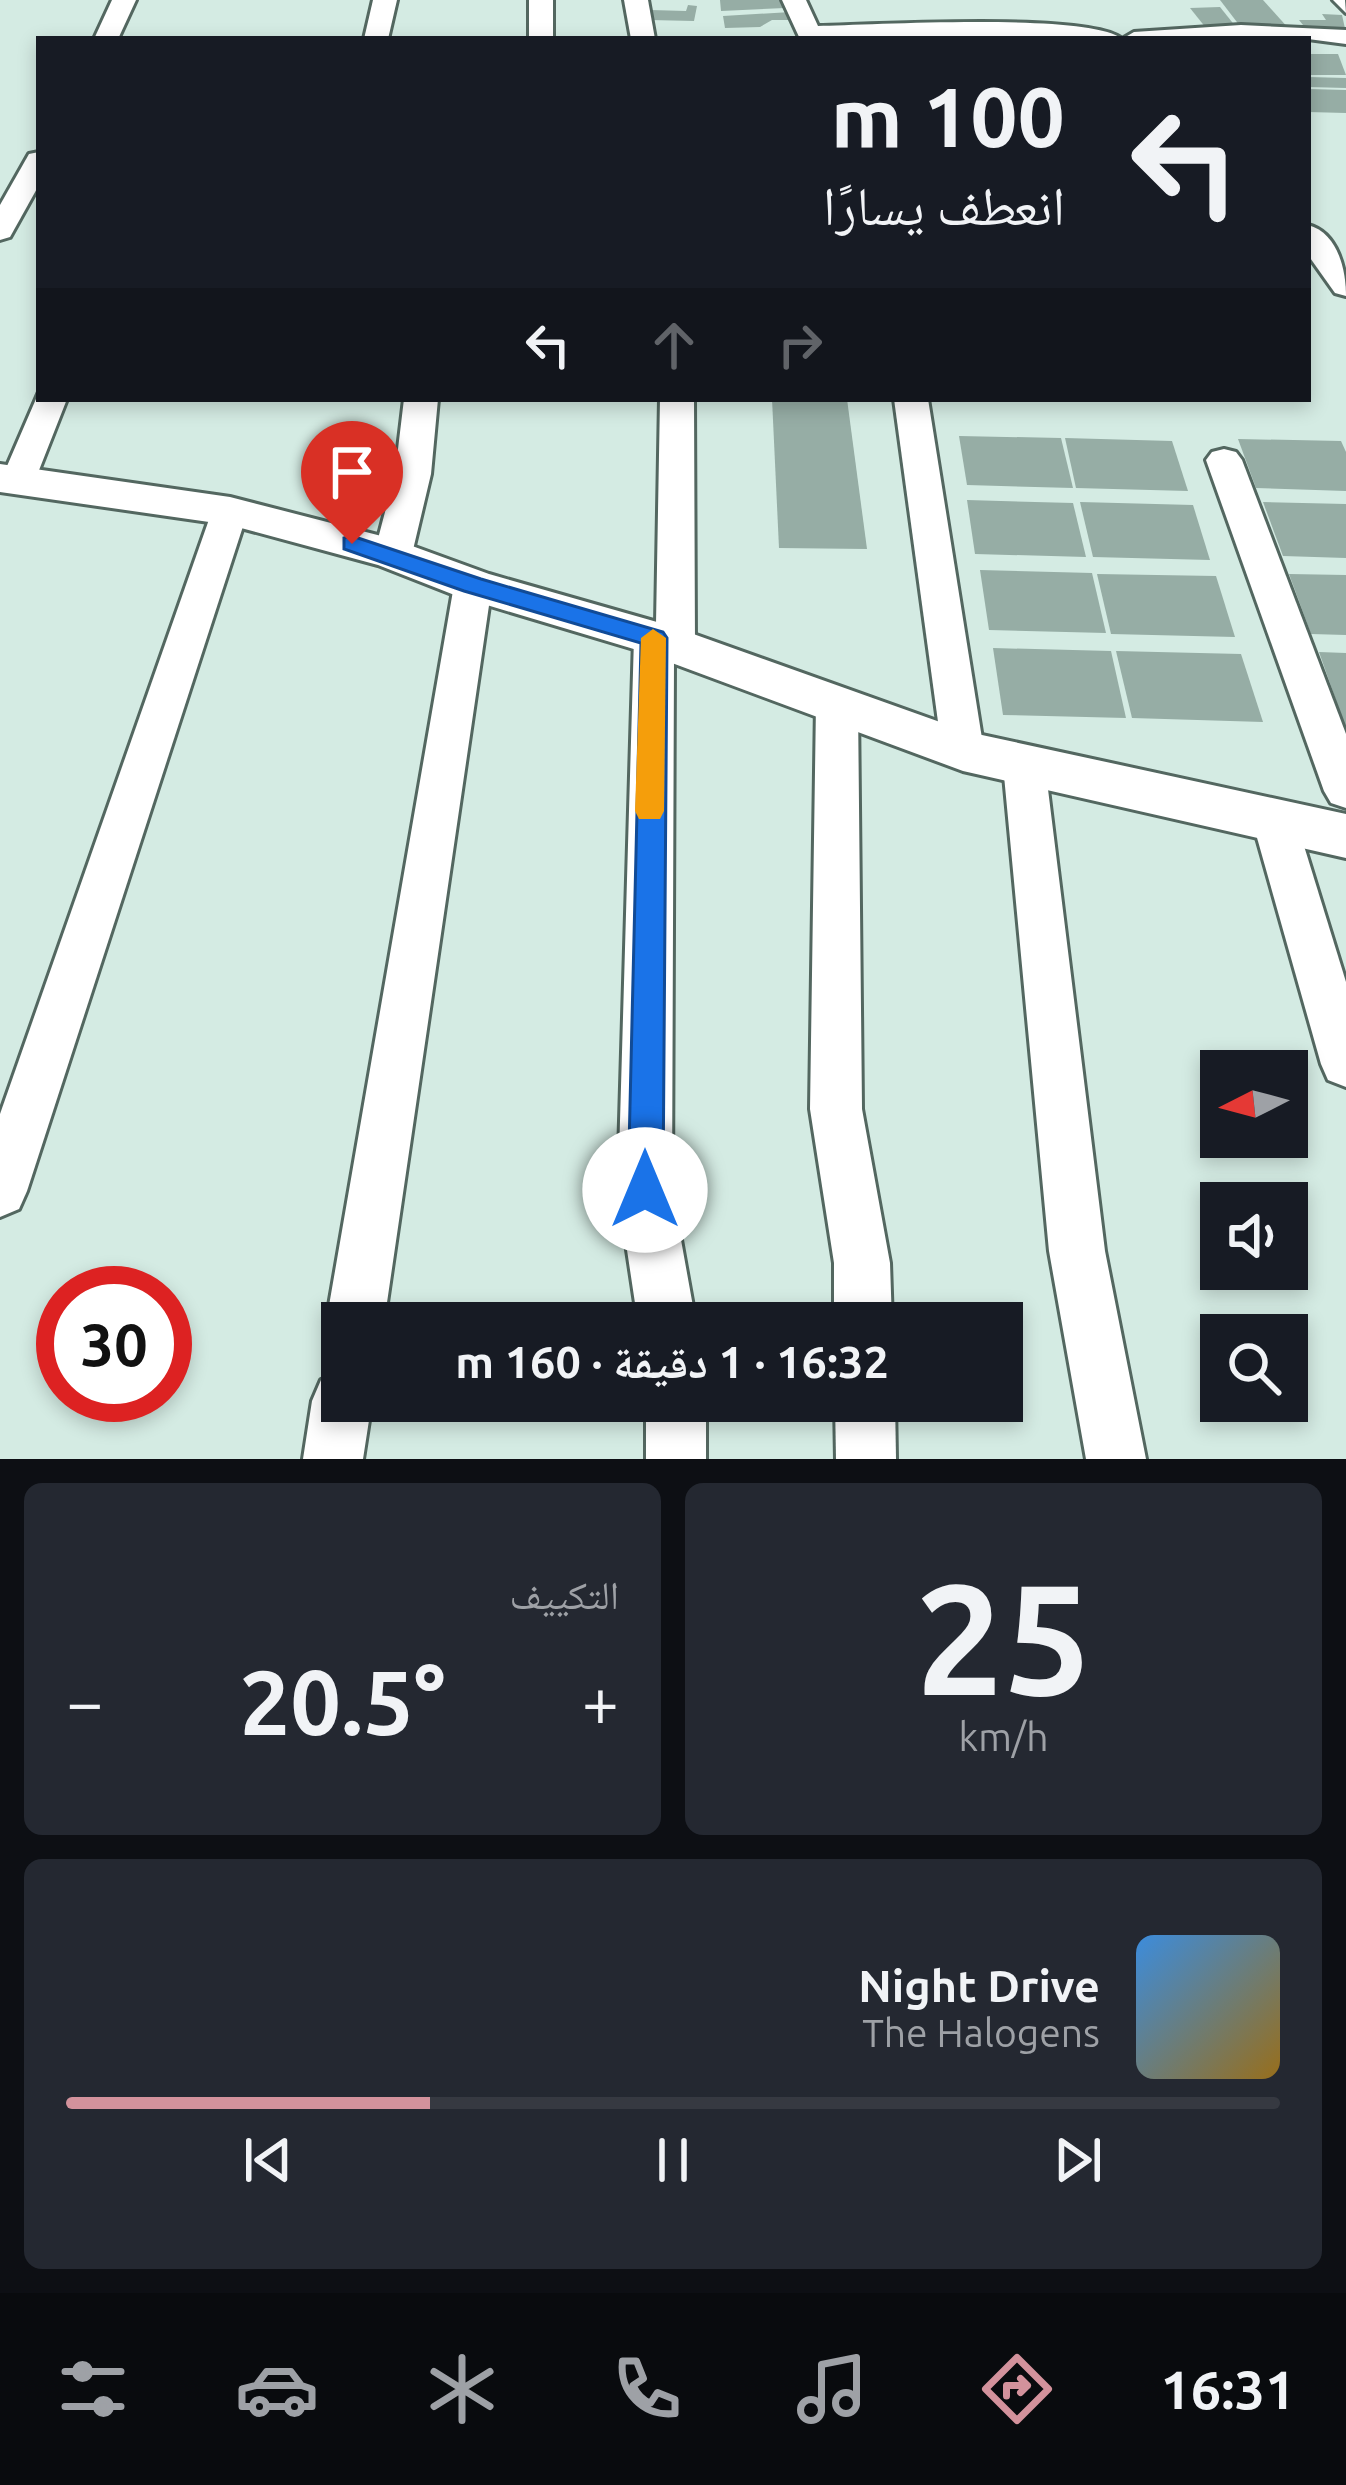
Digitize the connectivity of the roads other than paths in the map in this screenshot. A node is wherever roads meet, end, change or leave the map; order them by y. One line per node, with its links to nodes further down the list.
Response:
1 (124, 0): 11 (street)
2 (385, 0): 12 (street)
3 (541, 0): 13 (street)
4 (637, 0): 14 (street)
5 (794, 0): 10 (street)
6 (908, 0): 10 (street)
7 (1067, 0): 16 (street)
8 (1340, 0): 9 (lane)
9 (1346, 9)
10 (925, 31): 15 (street)
11 (107, 36)
12 (377, 36)
13 (541, 36)
14 (643, 36)
15 (1052, 36)
16 (1101, 36)
17 (1191, 36): 18 (street)
18 (1342, 42)
19 (36, 165): 20 (street)
20 (0, 230)
21 (1311, 238): 22 (street)
22 (1346, 287)
23 (48, 402): 28 (street)
24 (421, 402): 30 (street)
25 (677, 402): 32 (street)
26 (910, 402): 34 (street)
27 (1224, 460): 36 (street)
28 (9, 479): 29 (street)
29 (230, 511): 30 (street); 40 (street)
30 (393, 554): 31 (street)
31 (472, 585): 32 (street); 41 (street)
32 (664, 642): 33 (street); 42 (street)
33 (837, 704): 34 (street); 43 (street)
34 (963, 752): 35 (street)
35 (1024, 765): 37 (street); 50 (street)
36 (1346, 791)
37 (1274, 820): 38 (street); 39 (street)
38 (1346, 836)
39 (1346, 1064)
40 (0, 1191)
41 (358, 1302)
42 (664, 1302)
43 (863, 1302)
44 (339, 1422): 47 (street)
45 (676, 1422): 48 (street)
46 (865, 1422): 49 (street)
47 (333, 1459)
48 (676, 1459)
49 (866, 1459)
50 (1116, 1459)

